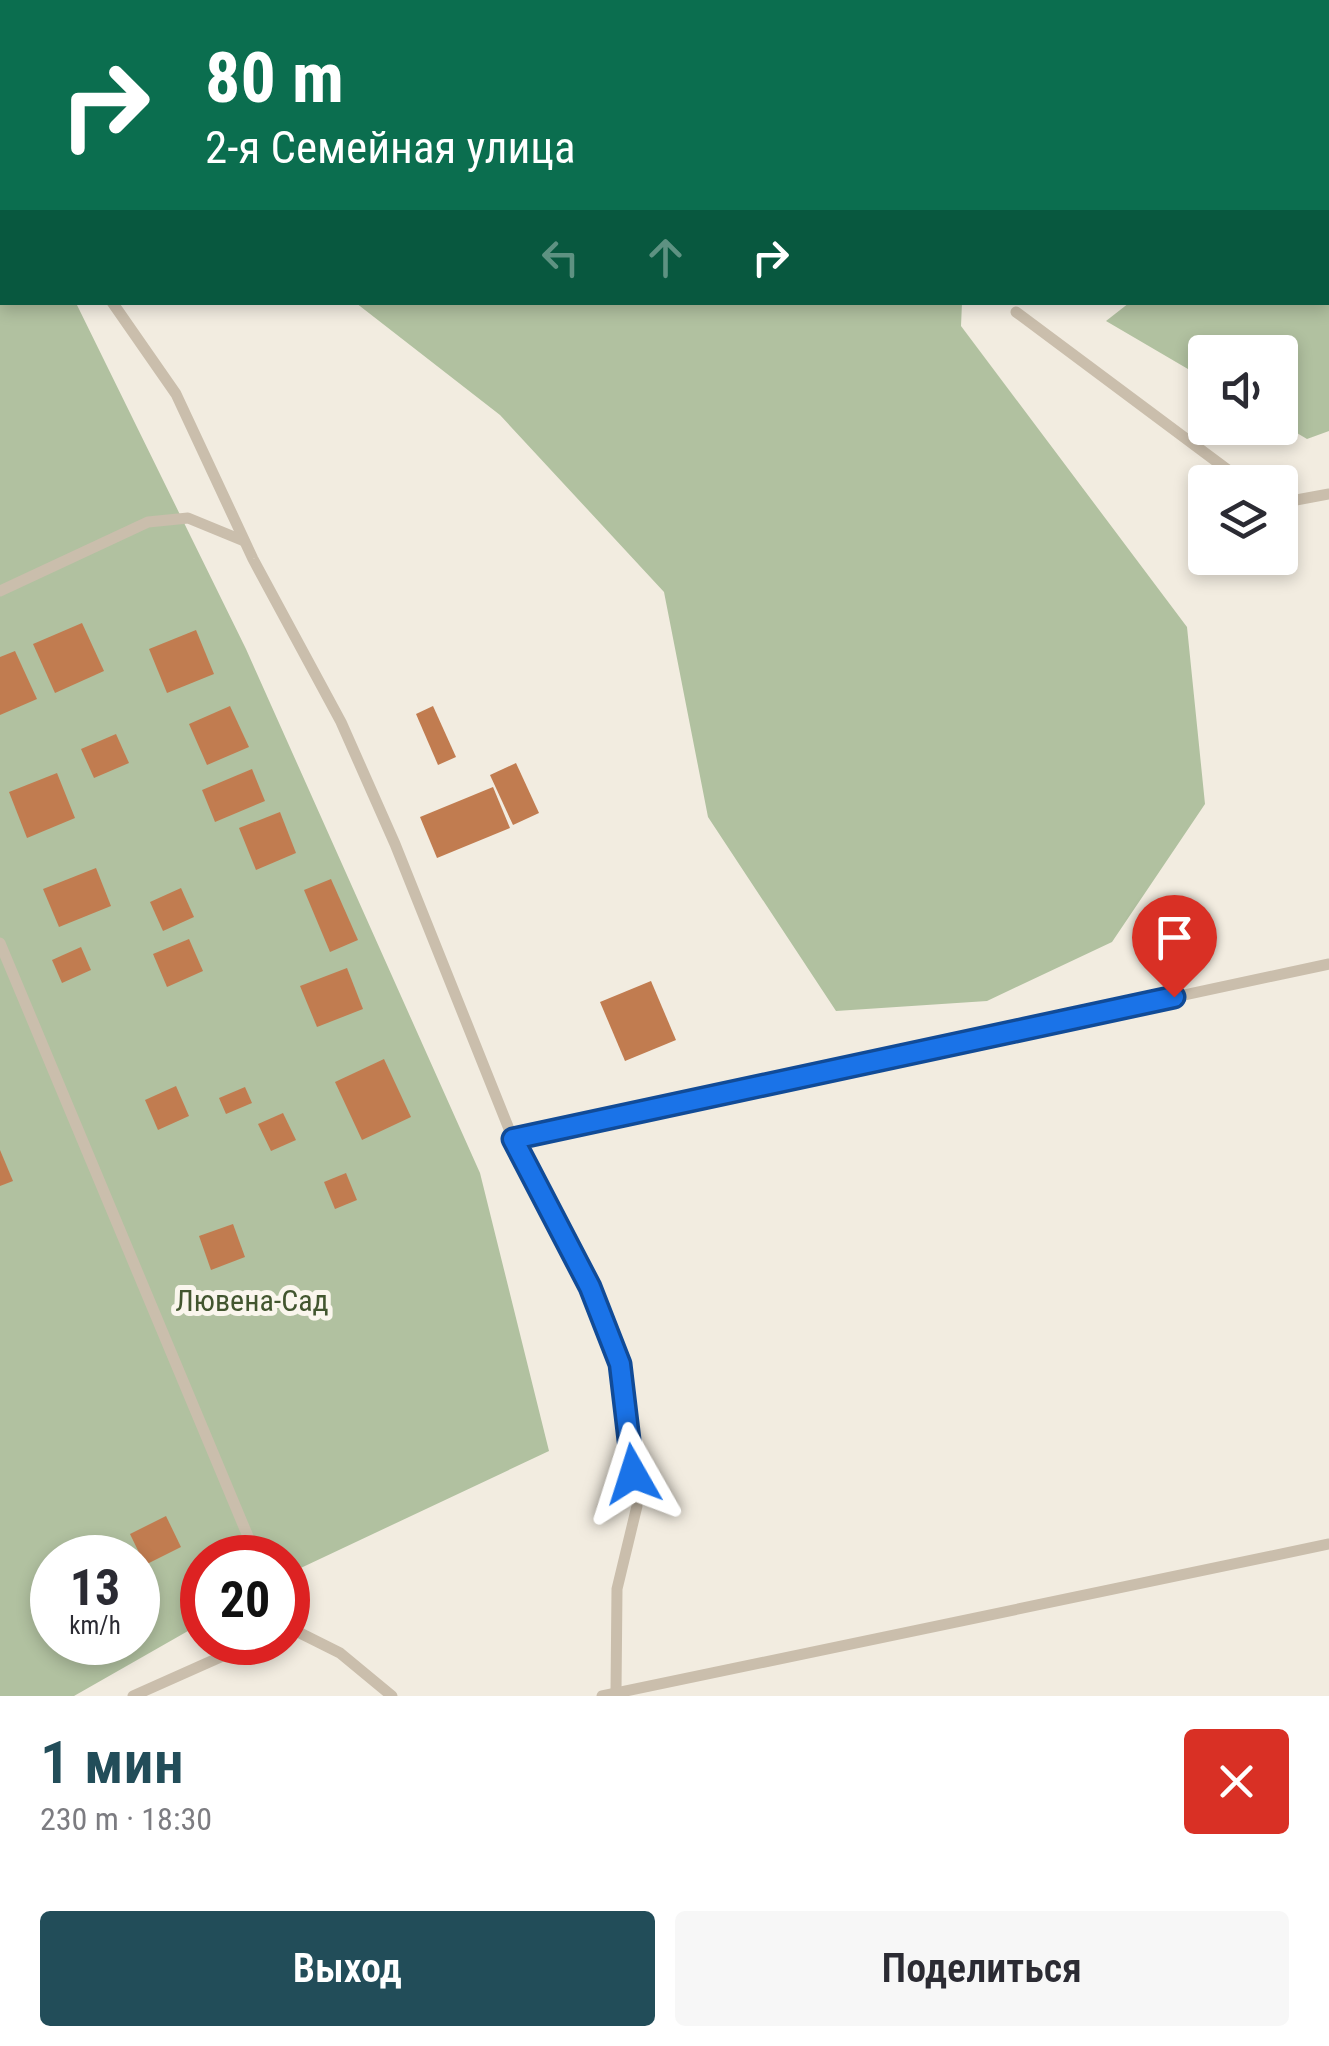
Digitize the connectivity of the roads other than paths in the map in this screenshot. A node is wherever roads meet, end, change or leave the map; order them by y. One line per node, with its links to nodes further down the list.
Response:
1 (114, 305): 6 (lane)
2 (1016, 312): 3 (lane)
3 (1221, 465)
4 (1329, 494): 5 (lane)
5 (1298, 500)
6 (244, 541): 7 (lane); 10 (lane)
7 (0, 591)
8 (0, 943): 11 (lane)
9 (1329, 964): 10 (lane)
10 (513, 1139): 15 (lane)
11 (248, 1535)
12 (1329, 1544): 15 (lane)
13 (310, 1638): 17 (lane)
14 (202, 1665): 16 (lane)
15 (616, 1692): 18 (lane)
16 (133, 1696)
17 (392, 1696)
18 (602, 1696)

